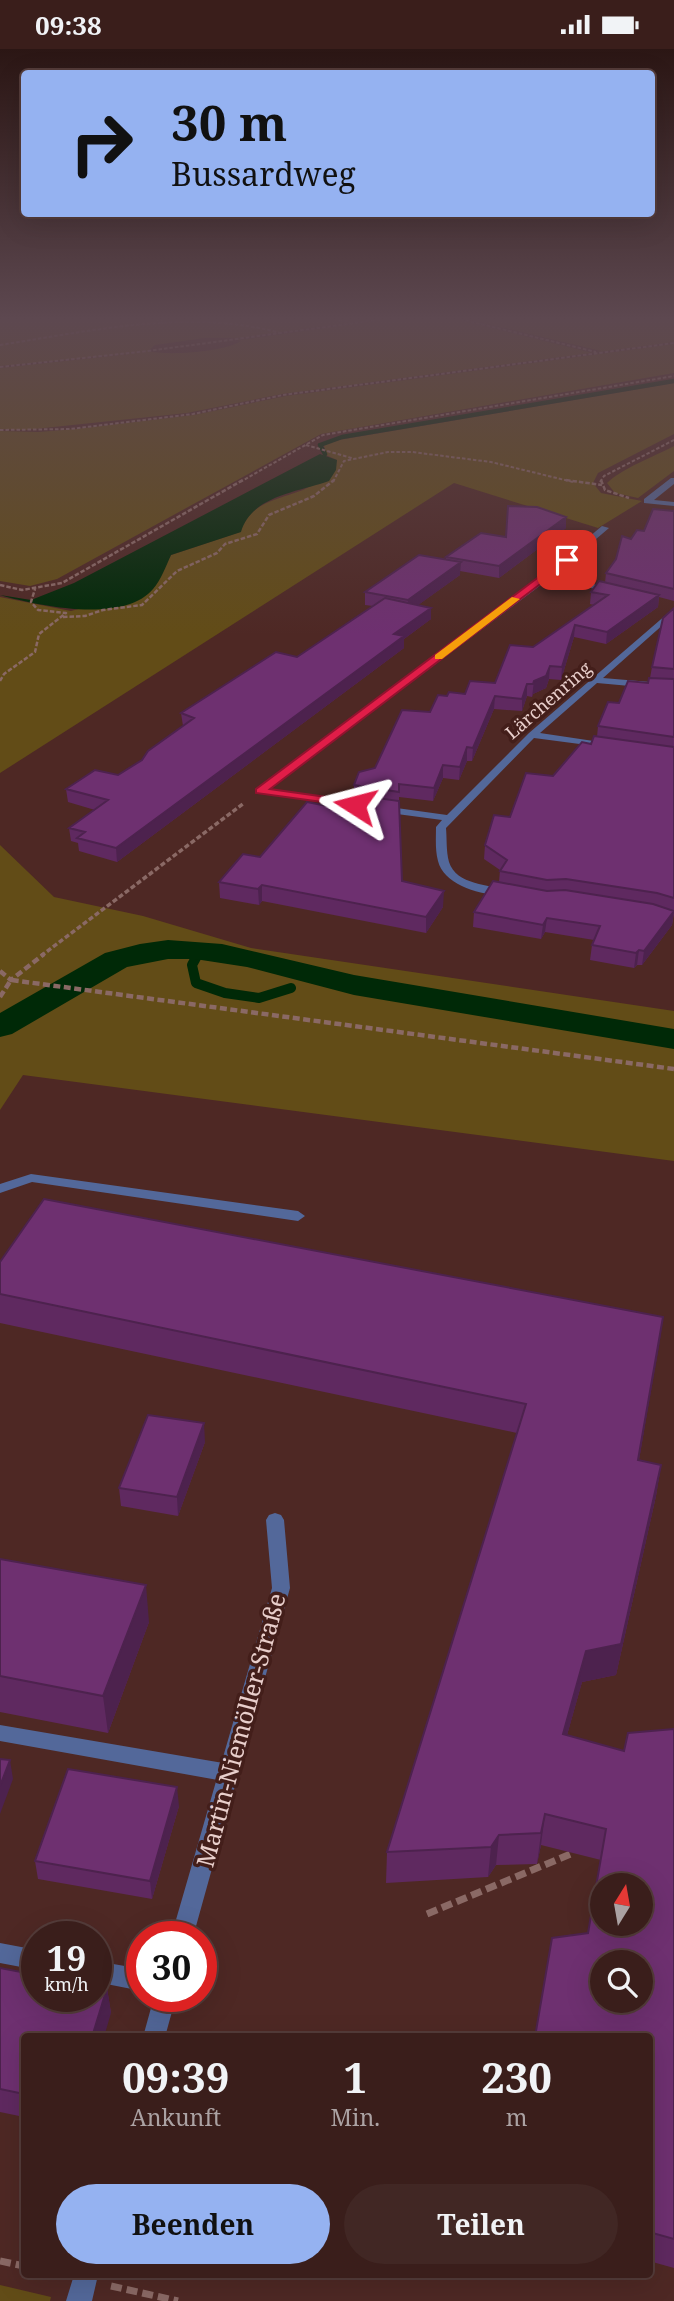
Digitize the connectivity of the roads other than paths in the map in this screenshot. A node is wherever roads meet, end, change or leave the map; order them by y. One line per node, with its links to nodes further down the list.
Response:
1 (674, 480): 2 (street)
2 (674, 504)
3 (605, 529): 4 (street)
4 (548, 576): 5 (street); 12 (street)
5 (624, 594)
6 (662, 603): 7 (street, Lärchenring)
7 (674, 608): 8 (street, Lärchenring)
8 (598, 680): 9 (street); 10 (street, Lärchenring)
9 (674, 687)
10 (532, 735): 11 (street); 12 (street, Lärchenring)
11 (614, 748)
12 (447, 818): 13 (street)
13 (511, 894)
14 (0, 1189): 15 (street)
15 (298, 1216)
16 (275, 1520): 18 (street, Martin-Niemöller-Straße)
17 (0, 1733): 18 (street)
18 (229, 1773): 19 (street, Martin-Niemöller-Straße)
19 (187, 1921)
20 (0, 1953): 21 (street)
21 (21, 1957)
22 (162, 2012): 23 (street)
23 (155, 2033)

